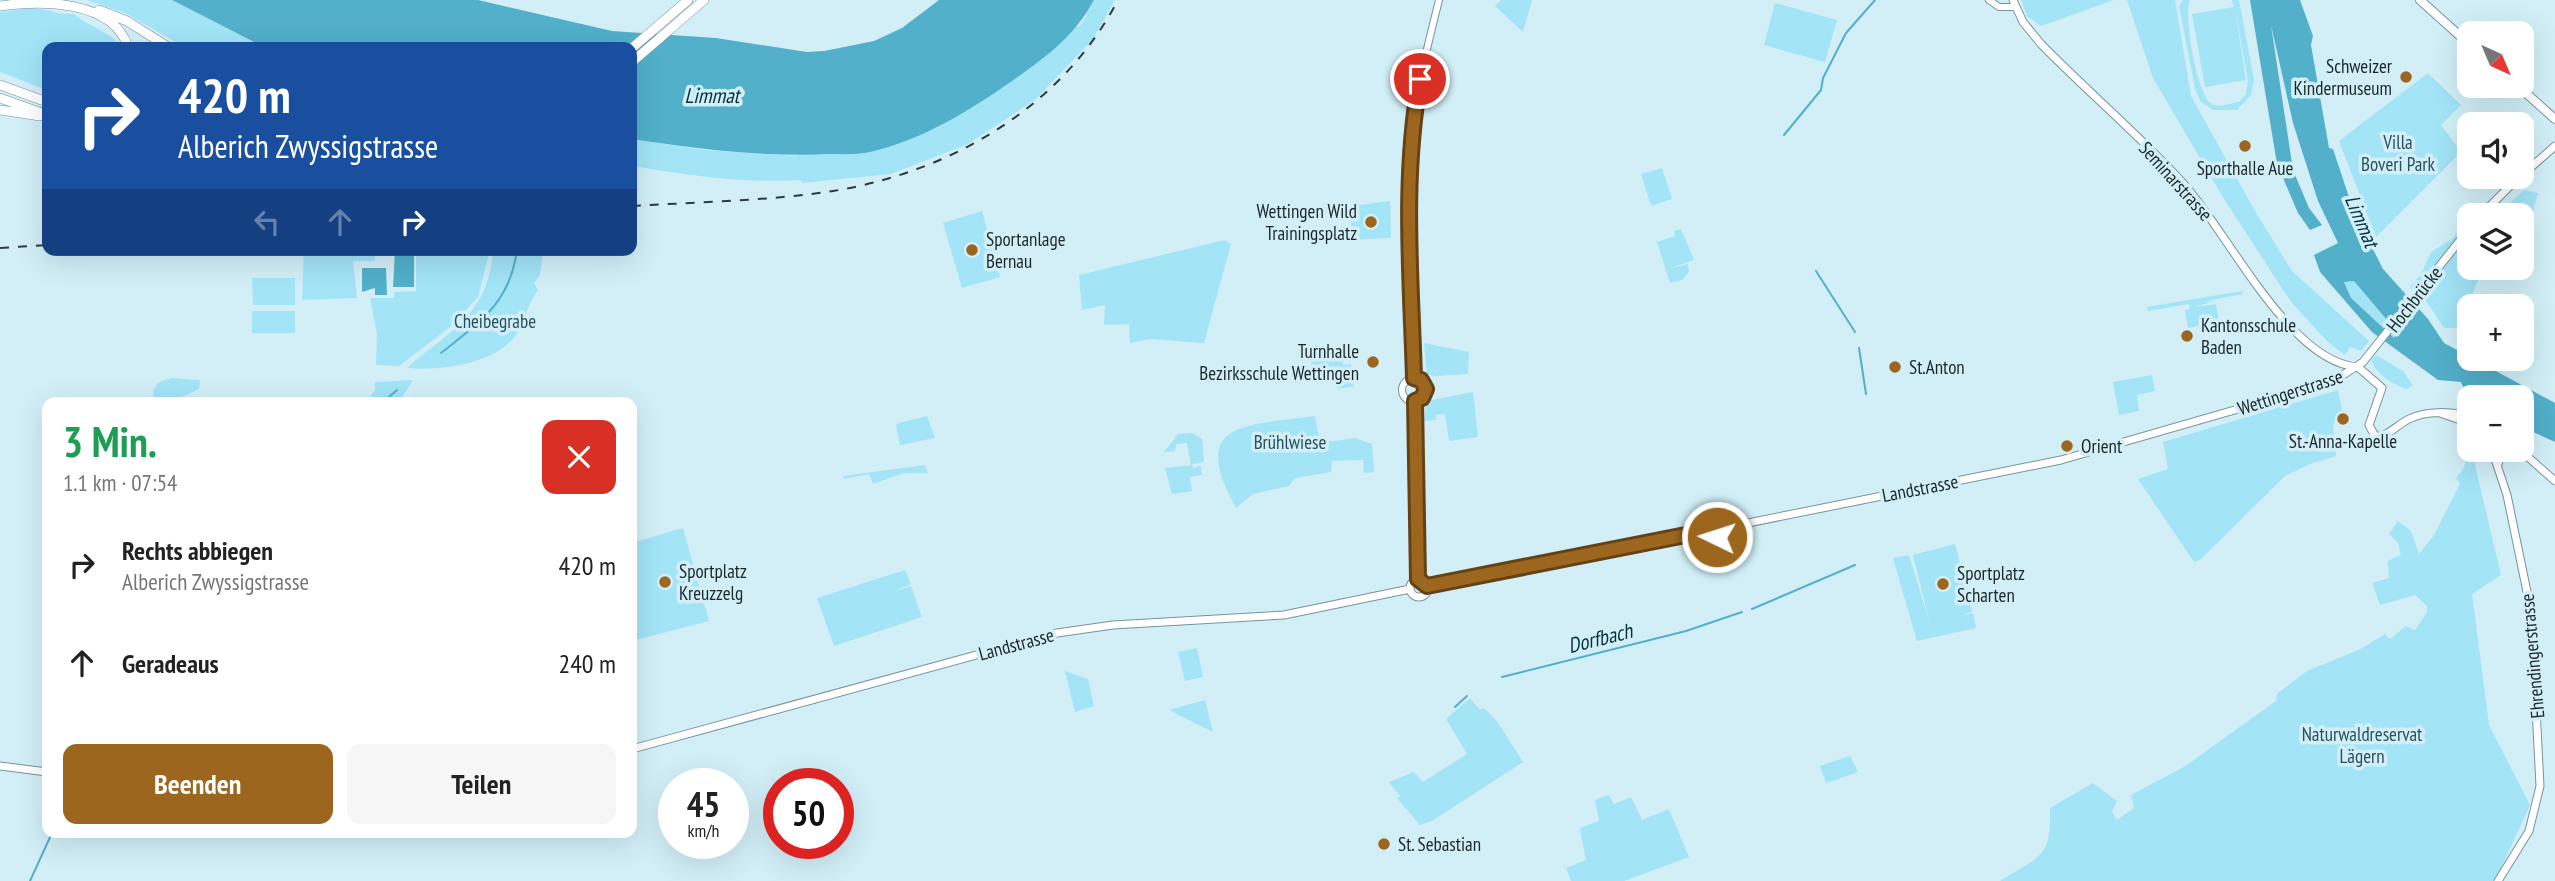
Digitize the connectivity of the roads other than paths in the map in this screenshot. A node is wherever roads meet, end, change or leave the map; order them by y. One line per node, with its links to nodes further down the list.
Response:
1 (24, 0): 8 (highway)
2 (45, 0): 12 (highway)
3 (688, 0): 13 (highway)
4 (704, 0): 14 (highway)
5 (1439, 0): 29 (street)
6 (1989, 0): 9 (street, Seminarstrasse)
7 (2420, 0): 10 (main road)
8 (0, 4): 11 (highway)
9 (2014, 4): 28 (main road, Seminarstrasse)
10 (2457, 33)
11 (125, 42)
12 (160, 42)
13 (637, 44)
14 (637, 58)
15 (0, 85): 18 (highway)
16 (0, 98): 20 (highway)
17 (2531, 98): 22 (main road)
18 (42, 99)
19 (0, 110): 21 (highway)
20 (42, 113)
21 (42, 114)
22 (2555, 119)
23 (2555, 146): 24 (main road)
24 (2534, 165)
25 (2508, 189): 26 (main road)
26 (2493, 203)
27 (2457, 244): 28 (main road, Hochbrücke)
28 (2360, 365): 31 (main road, Wettingerstrasse); 34 (main road, Wettingerstrasse)
29 (1414, 378): 30 (street); 30 (street)
30 (1415, 401): 40 (street)
31 (2440, 413): 32 (main road); 33 (main road)
32 (2457, 415)
33 (2457, 419)
34 (2111, 447): 41 (main road, Landstrasse)
35 (2497, 462): 38 (main road, Ehrendingerstrasse)
36 (2499, 462): 38 (main road, Ehrendingerstrasse)
37 (2534, 462): 39 (main road)
38 (2498, 465): 46 (main road, Ehrendingerstrasse)
39 (2555, 481)
40 (1418, 579): 41 (main road); 42 (main road)
41 (1427, 586): 42 (main road)
42 (1410, 589): 43 (main road, Landstrasse)
43 (637, 748)
44 (0, 766): 45 (main road)
45 (42, 771)
46 (2498, 881)

